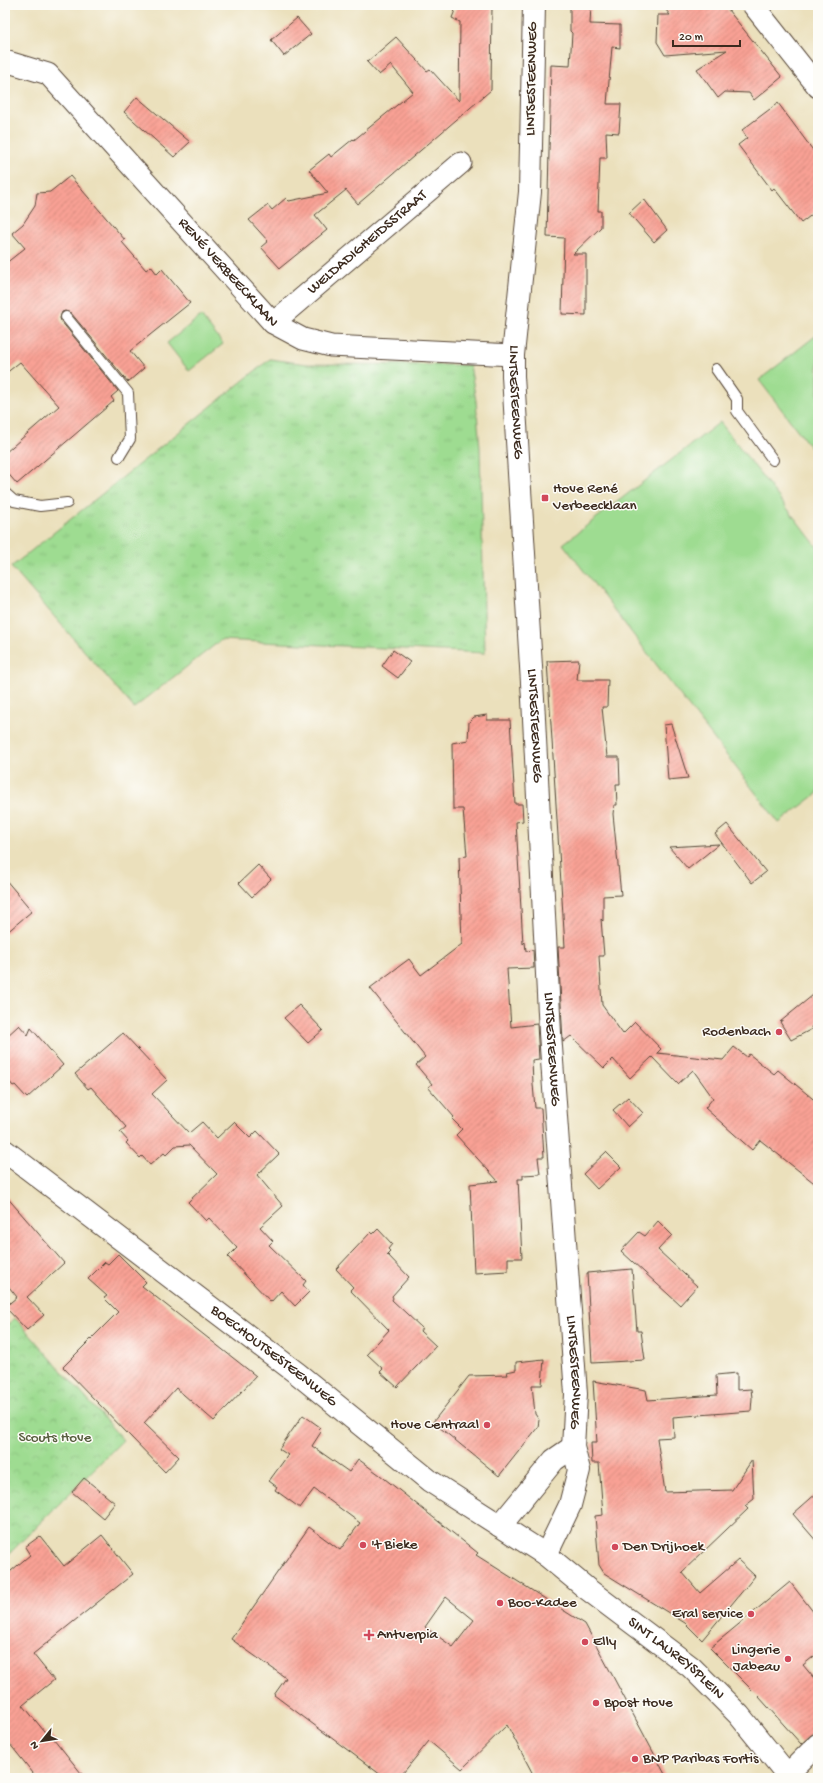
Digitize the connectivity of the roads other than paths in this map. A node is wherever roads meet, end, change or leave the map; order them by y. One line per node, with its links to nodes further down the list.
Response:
1 (534, 5): 8 (street, LINTSESTEENWEG)
2 (753, 5): 4 (street)
3 (5, 61): 7 (street, RENÉ VERBEECKLAAN)
4 (818, 87)
5 (461, 163): 7 (street, WELDADIGHEIDSSTRAAT)
6 (66, 317): 10 (lane)
7 (273, 323): 8 (street, RENÉ VERBEECKLAAN)
8 (513, 355): 15 (street, LINTSESTEENWEG)
9 (716, 370): 11 (lane)
10 (119, 457)
11 (773, 460)
12 (5, 493): 13 (lane)
13 (67, 503)
14 (5, 1151): 16 (street, BOECHOUTSESTEENWEG)
15 (573, 1447): 16 (street, LINTSESTEENWEG); 17 (street, LINTSESTEENWEG)
16 (500, 1526): 17 (street, BOECHOUTSESTEENWEG)
17 (546, 1556): 19 (street, SINT LAUREYSPLEIN)
18 (818, 1744): 19 (street)
19 (789, 1776)

